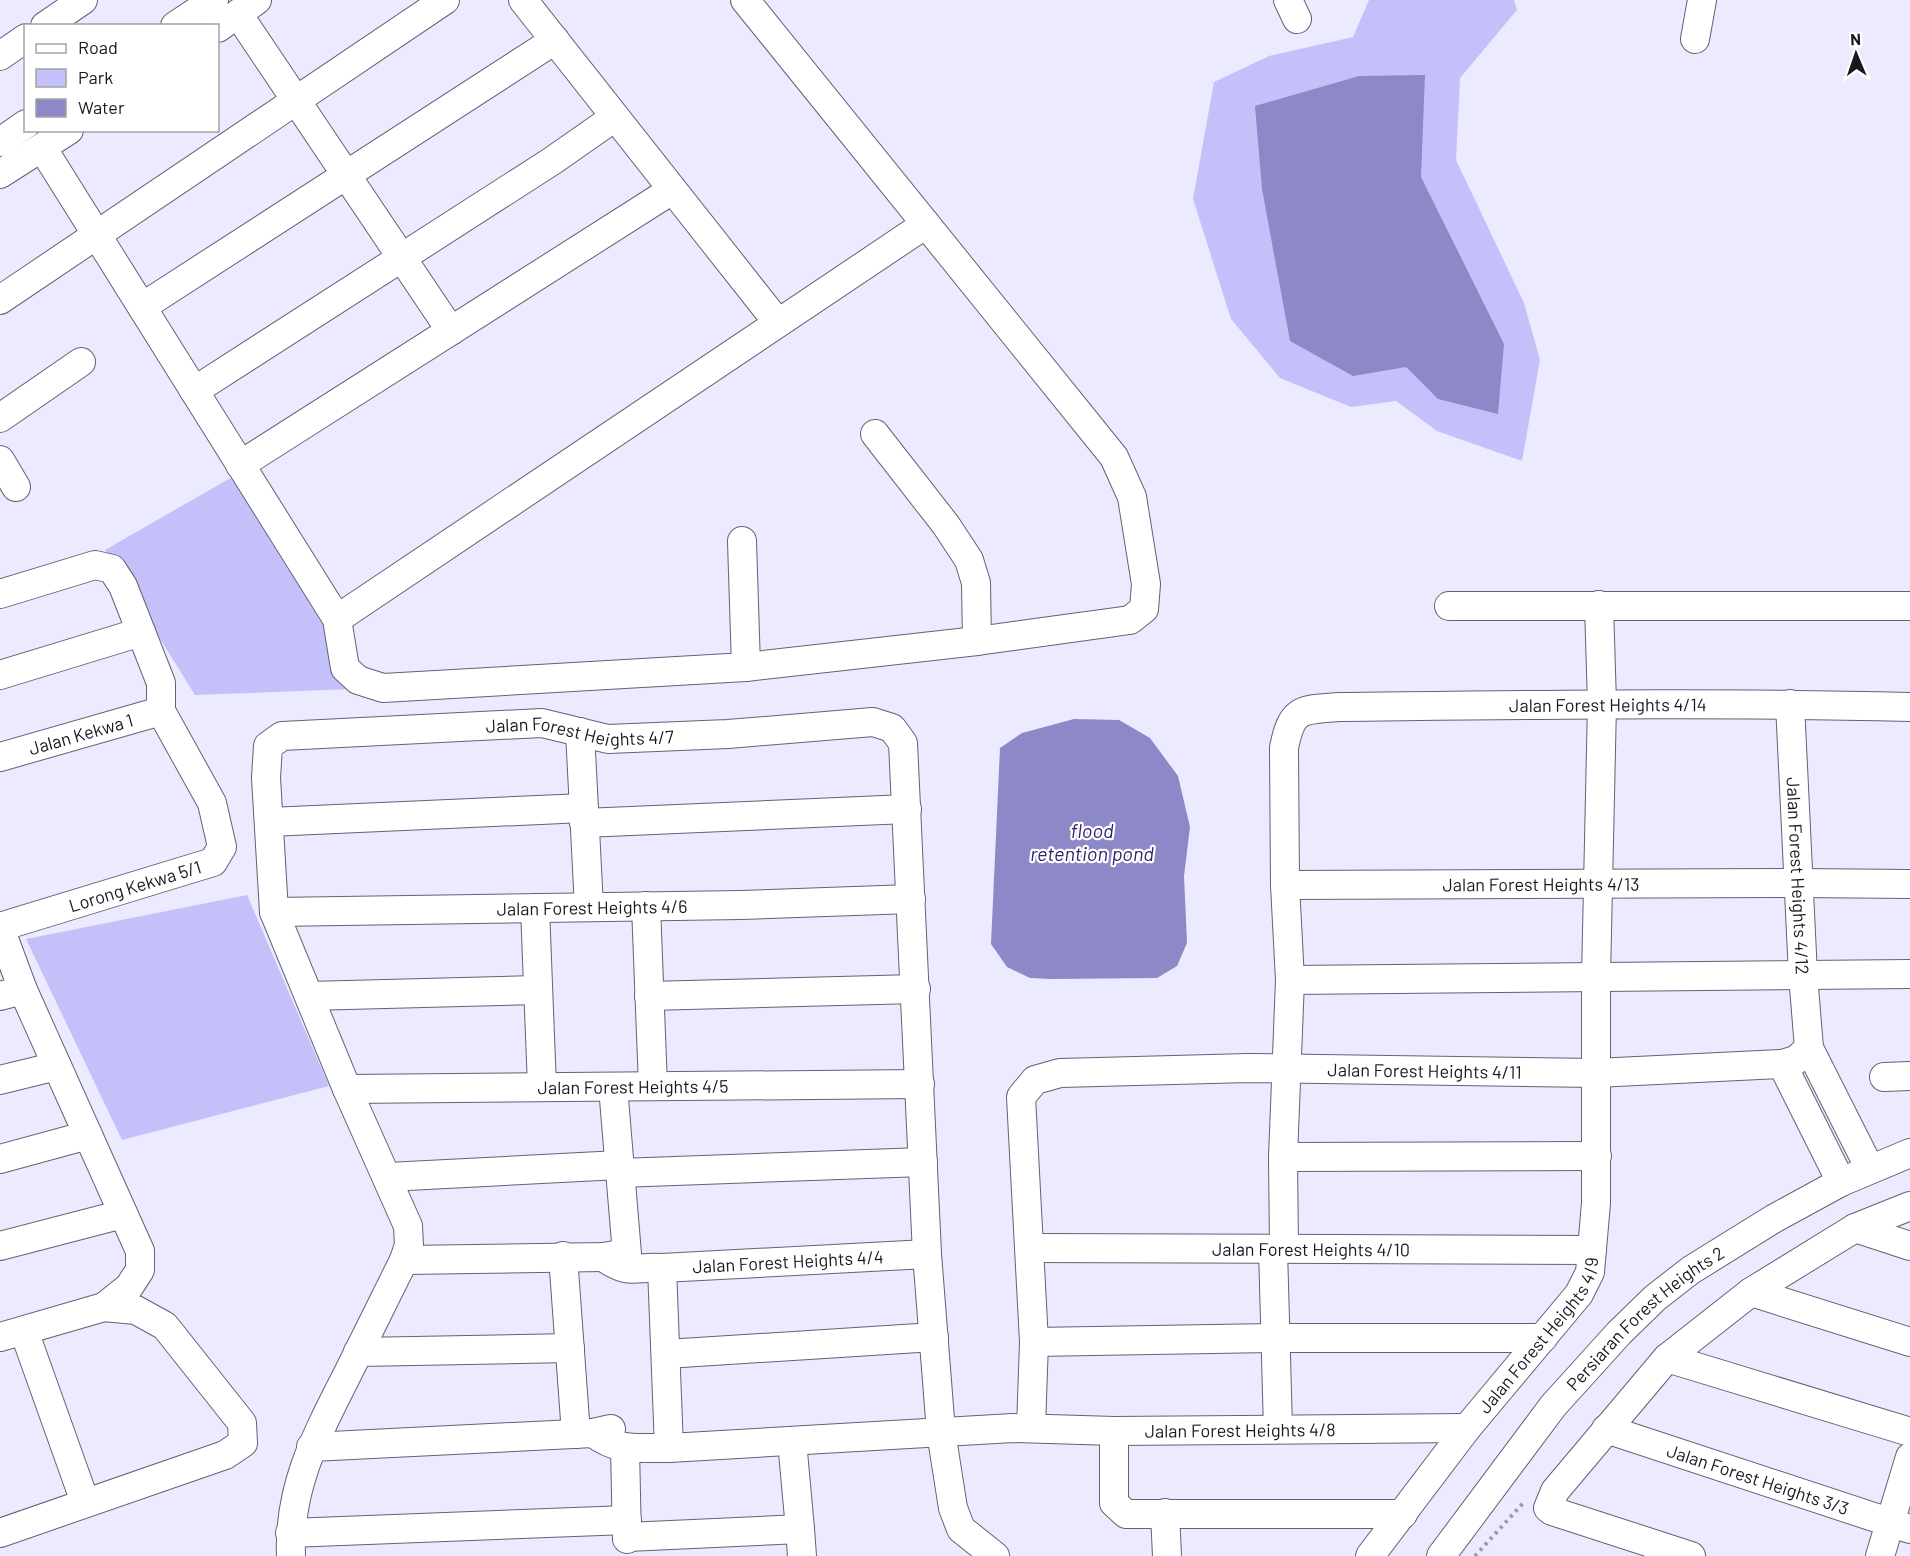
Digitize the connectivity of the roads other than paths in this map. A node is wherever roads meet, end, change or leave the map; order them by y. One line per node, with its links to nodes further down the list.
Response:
1 (83, 0): 7 (street)
2 (446, 0): 13 (street)
3 (523, 0): 11 (street)
4 (746, 0): 21 (street)
5 (1702, 0): 9 (street)
6 (240, 7): 8 (street); 13 (street)
7 (48, 24)
8 (182, 24)
9 (1695, 39)
10 (24, 40): 12 (street)
11 (555, 40): 14 (street); 19 (street)
12 (0, 56)
13 (297, 101): 19 (street); 22 (street)
14 (615, 117): 20 (street); 23 (street)
15 (24, 127): 18 (street)
16 (66, 132): 17 (street)
17 (43, 148): 18 (street); 22 (street)
18 (2, 160)
19 (346, 176): 23 (street); 25 (street)
20 (672, 190): 26 (street); 27 (street)
21 (926, 224): 26 (street); 42 (street)
22 (97, 236): 24 (street); 25 (street)
23 (401, 257): 27 (street); 29 (street)
24 (0, 300)
25 (141, 307): 29 (street)
26 (778, 323): 40 (street)
27 (451, 332): 33 (street)
28 (81, 362): 30 (street)
29 (194, 391): 33 (street)
30 (0, 418)
31 (875, 434): 42 (street)
32 (0, 460): 34 (street)
33 (240, 465): 40 (street)
34 (16, 487)
35 (742, 541): 43 (street)
36 (0, 594): 41 (street)
37 (1599, 605): 38 (street); 39 (street); 45 (street, Jalan Forest Heights 4/9)
38 (1449, 606)
39 (1910, 606)
40 (337, 619): 43 (street)
41 (141, 632): 44 (street); 48 (street)
42 (977, 641): 43 (street)
43 (746, 667)
44 (0, 675)
45 (1602, 704): 46 (street, Jalan Forest Heights 4/14); 55 (street, Jalan Forest Heights 4/9); 57 (street, Jalan Forest Heights 4/14)
46 (1790, 704): 47 (street, Jalan Forest Heights 4/14); 54 (street, Jalan Forest Heights 4/12)
47 (1910, 707)
48 (160, 711): 50 (street, Jalan Kekwa 1); 63 (street, Lorong Kekwa 5/1)
49 (580, 732): 51 (street, Jalan Forest Heights 4/7); 52 (street); 53 (street, Jalan Forest Heights 4/7)
50 (0, 757)
51 (907, 809): 52 (street); 58 (street)
52 (584, 816): 53 (street); 60 (street)
53 (269, 822): 62 (street)
54 (1798, 883): 55 (street, Jalan Forest Heights 4/13); 56 (street, Jalan Forest Heights 4/13); 65 (street, Jalan Forest Heights 4/12)
55 (1598, 884): 57 (street, Jalan Forest Heights 4/13); 66 (street, Jalan Forest Heights 4/9)
56 (1910, 884)
57 (1285, 885): 67 (street)
58 (911, 898): 59 (street, Jalan Forest Heights 4/6); 68 (street)
59 (646, 906): 60 (street, Jalan Forest Heights 4/6); 72 (street)
60 (589, 907): 61 (street, Jalan Forest Heights 4/6)
61 (535, 908): 62 (street, Jalan Forest Heights 4/6); 69 (street)
62 (274, 912): 71 (street)
63 (0, 928): 70 (street)
64 (1910, 974): 65 (street)
65 (1803, 975): 66 (street); 73 (street, Jalan Forest Heights 4/12)
66 (1596, 977): 67 (street); 77 (street, Jalan Forest Heights 4/9)
67 (1290, 980): 76 (street)
68 (915, 989): 72 (street); 79 (street)
69 (538, 990): 71 (street); 81 (street)
70 (12, 993): 75 (street)
71 (309, 996): 83 (street)
72 (649, 996): 80 (street)
73 (1809, 1048): 74 (street, Jalan Forest Heights 4/11); 91 (street)
74 (1782, 1064): 77 (street, Jalan Forest Heights 4/11); 93 (street)
75 (57, 1066): 78 (street); 84 (street)
76 (1286, 1069): 77 (street, Jalan Forest Heights 4/11); 86 (street); 99 (street, Jalan Forest Heights 4/11)
77 (1596, 1073): 87 (street, Jalan Forest Heights 4/9)
78 (0, 1080)
79 (920, 1084): 80 (street, Jalan Forest Heights 4/5); 89 (street)
80 (653, 1086): 82 (street, Jalan Forest Heights 4/5)
81 (542, 1087): 82 (street, Jalan Forest Heights 4/5); 83 (street, Jalan Forest Heights 4/5)
82 (613, 1087): 90 (street)
83 (347, 1089): 92 (street)
84 (88, 1136): 88 (street); 95 (street)
85 (1910, 1153): 91 (street, Persiaran Forest Heights 2)
86 (1283, 1156): 87 (street); 100 (street)
87 (1597, 1156): 101 (street, Jalan Forest Heights 4/9)
88 (0, 1159)
89 (923, 1162): 90 (street); 102 (street)
90 (620, 1169): 92 (street); 105 (street)
91 (1870, 1169): 93 (street, Persiaran Forest Heights 2)
92 (388, 1176): 104 (street)
93 (1841, 1182): 138 (street, Persiaran Forest Heights 2)
94 (1910, 1206): 96 (street)
95 (123, 1214): 97 (street); 107 (street)
96 (1855, 1228): 98 (street); 106 (street)
97 (0, 1246)
98 (1910, 1246)
99 (1029, 1248): 100 (street, Jalan Forest Heights 4/10); 112 (street)
100 (1278, 1249): 101 (street, Jalan Forest Heights 4/10); 110 (street)
101 (1592, 1250): 111 (street, Jalan Forest Heights 4/9)
102 (927, 1254): 105 (street, Jalan Forest Heights 4/4); 109 (street)
103 (563, 1256): 104 (street, Jalan Forest Heights 4/4); 105 (street, Jalan Forest Heights 4/4); 114 (street)
104 (404, 1260): 115 (street)
105 (635, 1261): 116 (street)
106 (1752, 1292): 113 (street); 117 (street)
107 (104, 1307): 108 (street); 130 (street)
108 (12, 1334): 130 (street)
109 (934, 1337): 116 (street); 124 (street)
110 (1275, 1338): 111 (street); 112 (street); 120 (street)
111 (1543, 1338): 119 (street, Jalan Forest Heights 4/9)
112 (1034, 1342): 118 (street)
113 (1910, 1342)
114 (570, 1348): 115 (street); 125 (street)
115 (358, 1352): 127 (street)
116 (666, 1354): 128 (street)
117 (1667, 1359): 121 (street); 123 (street)
118 (1022, 1428): 122 (street, Jalan Forest Heights 4/8); 124 (street, Jalan Forest Heights 4/8)
119 (1467, 1428): 120 (street, Jalan Forest Heights 4/8); 132 (street, Jalan Forest Heights 4/9)
120 (1278, 1429): 122 (street, Jalan Forest Heights 4/8)
121 (1606, 1429): 133 (street, Jalan Forest Heights 3/3); 142 (street)
122 (1114, 1431): 131 (street)
123 (1910, 1431)
124 (941, 1432): 126 (street, Jalan Forest Heights 4/8); 139 (street)
125 (584, 1434): 127 (street); 128 (street)
126 (792, 1441): 128 (street, Jalan Forest Heights 4/8); 136 (street)
127 (311, 1447): 137 (street)
128 (647, 1448): 135 (street)
129 (1910, 1457): 133 (street)
130 (85, 1502): 134 (street)
131 (1165, 1513): 132 (street); 140 (street)
132 (1403, 1514): 141 (street, Jalan Forest Heights 4/9)
133 (1900, 1526): 143 (street)
134 (0, 1533)
135 (627, 1538): 136 (street); 137 (street)
136 (801, 1543)
137 (291, 1544)
138 (1451, 1552)
139 (995, 1556)
140 (1167, 1556)
141 (1370, 1556)
142 (1691, 1556)
143 (1880, 1556)

